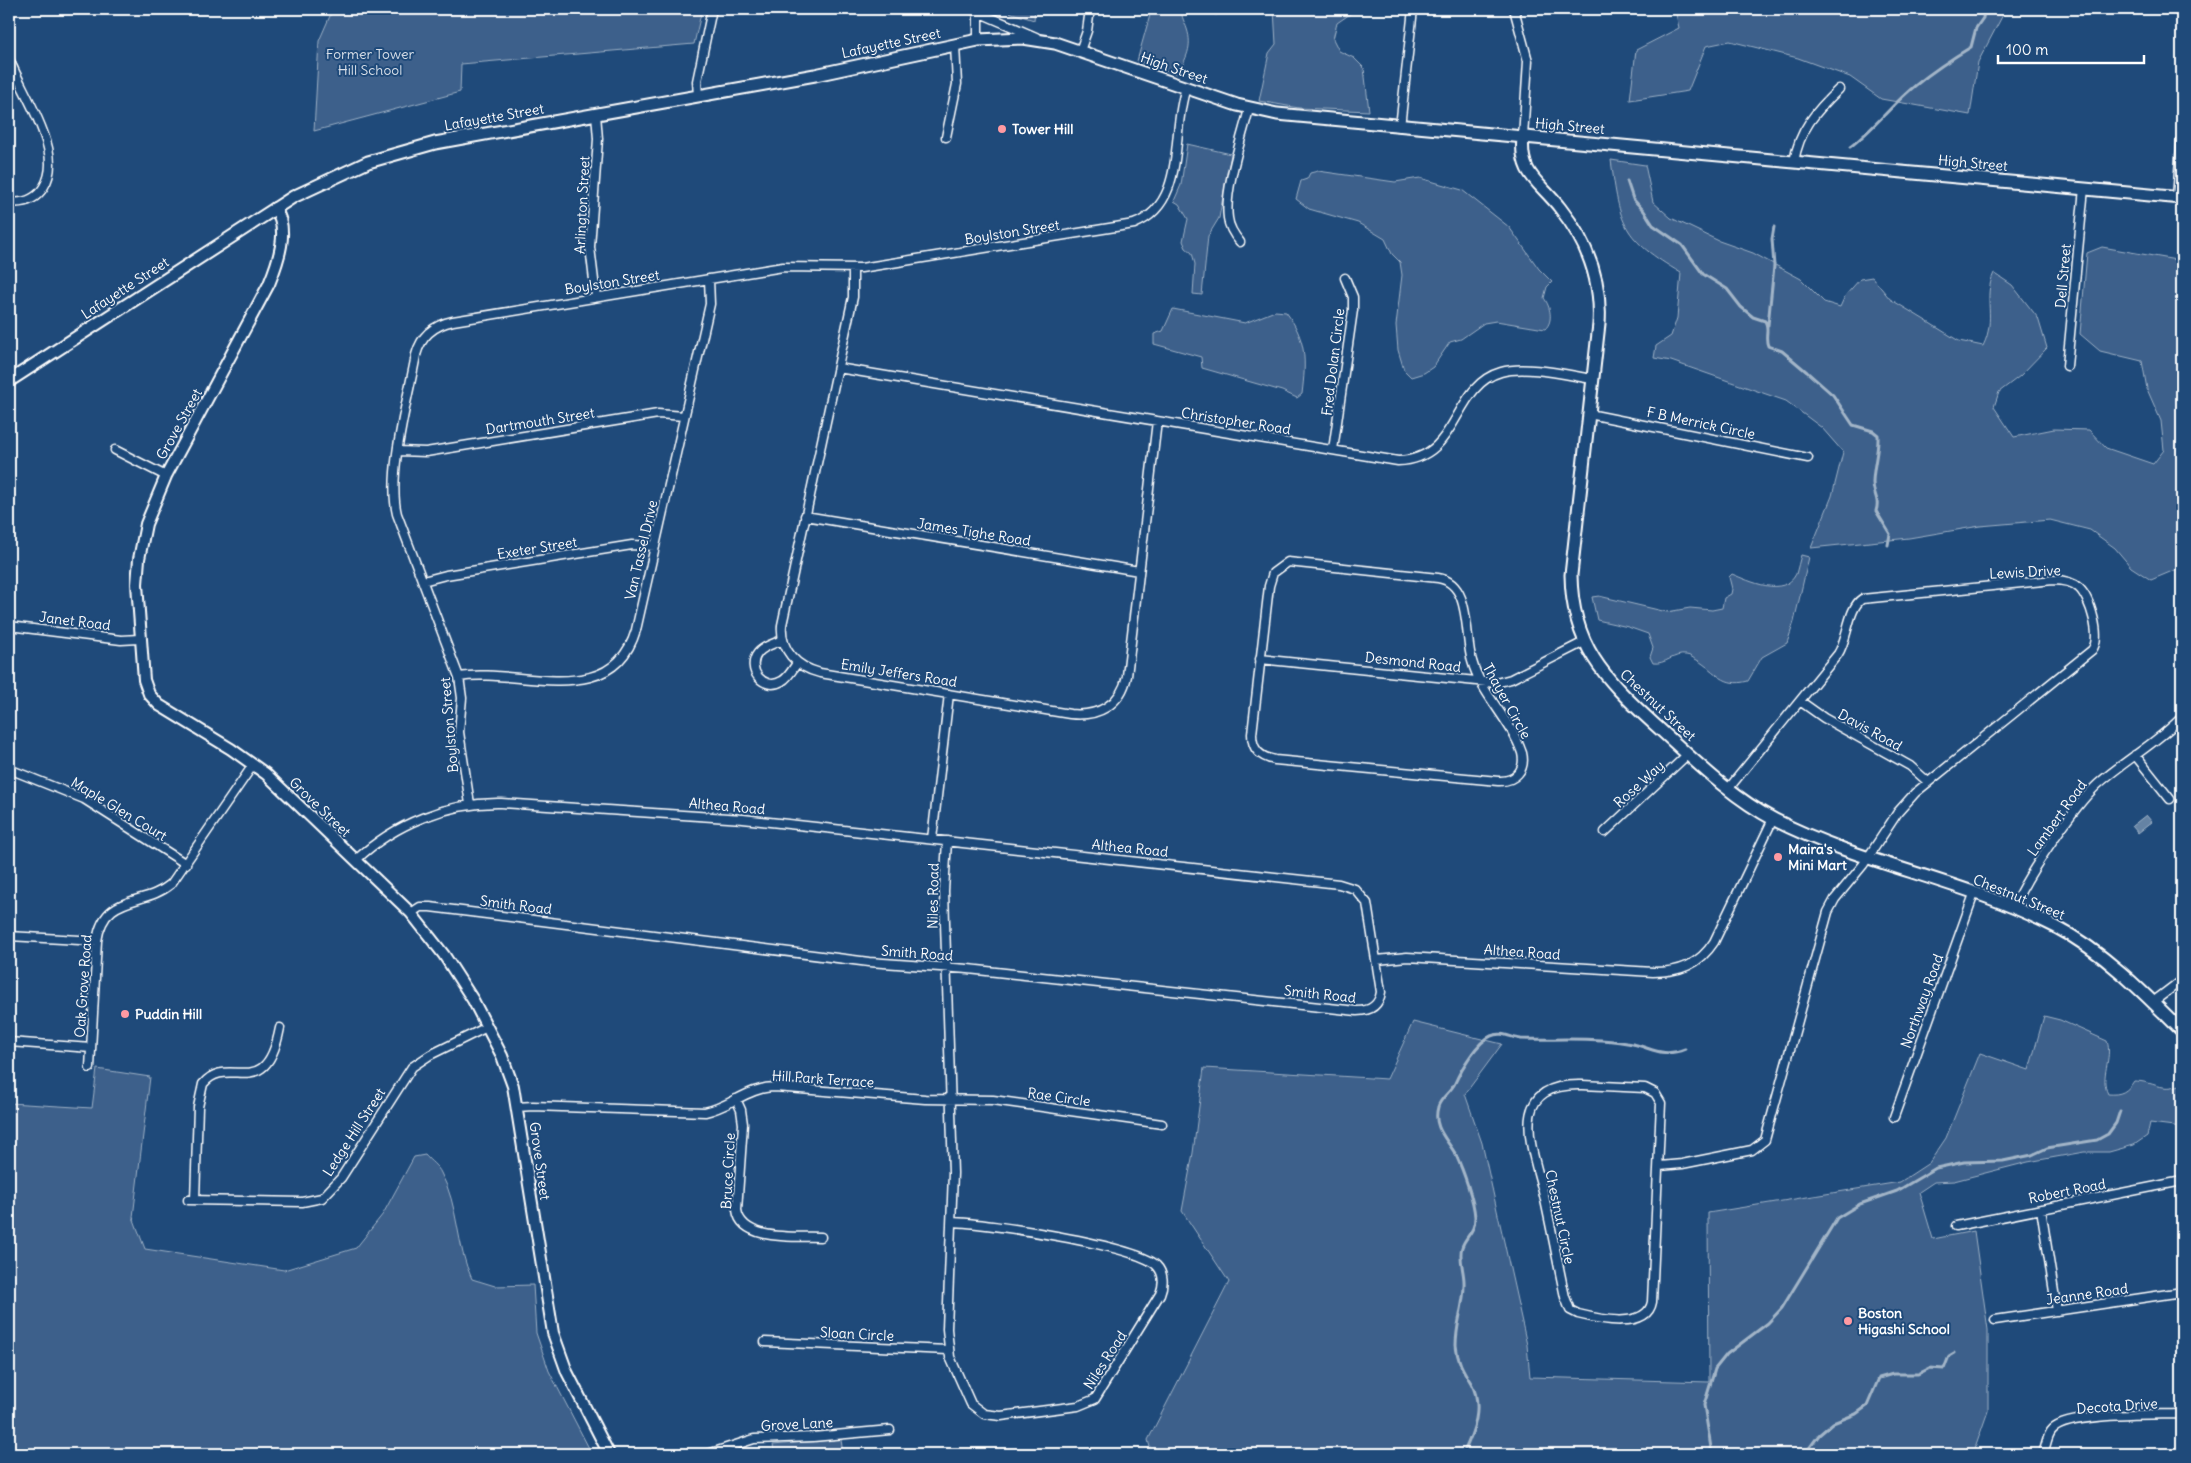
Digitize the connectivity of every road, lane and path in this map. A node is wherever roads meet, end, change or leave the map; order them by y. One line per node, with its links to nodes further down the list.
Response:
1 (712, 9): 13 (street)
2 (1090, 9): 9 (street)
3 (1413, 9): 16 (street)
4 (1514, 9): 19 (street)
5 (975, 10): 6 (street); 7 (street, High Street)
6 (978, 40): 7 (main road, Lafayette Street); 8 (main road, Lafayette Street)
7 (1041, 40): 9 (main road, High Street)
8 (955, 45): 13 (main road, Lafayette Street); 18 (street)
9 (1080, 51): 11 (main road, High Street)
10 (9, 60): 23 (street)
11 (1186, 88): 14 (main road, High Street); 26 (street, Boylston Street)
12 (1839, 90): 20 (street)
13 (698, 96): 15 (main road, Lafayette Street)
14 (1249, 109): 16 (main road, High Street); 25 (street)
15 (596, 114): 24 (main road, Lafayette Street); 29 (street, Arlington Street)
16 (1400, 127): 19 (main road, High Street)
17 (2182, 134): 22 (street)
18 (946, 136)
19 (1522, 137): 20 (main road, High Street); 32 (main road, Chestnut Street)
20 (1794, 162): 21 (main road, High Street)
21 (2084, 188): 22 (main road, High Street); 30 (street, Dell Street)
22 (2180, 198)
23 (9, 202)
24 (275, 208): 33 (main road, Lafayette Street); 41 (street, Grove Street)
25 (1240, 242)
26 (853, 269): 28 (street, Boylston Street); 31 (street)
27 (1344, 278): 38 (street, Fred Dolan Circle)
28 (709, 279): 29 (street, Boylston Street); 35 (street, Van Tassel Drive)
29 (596, 297): 39 (street, Boylston Street)
30 (2067, 366)
31 (838, 368): 36 (street, Christopher Road); 42 (street)
32 (1593, 379): 34 (main road, Chestnut Street); 38 (street, Christopher Road)
33 (9, 381)
34 (1589, 414): 40 (street, F B Merrick Circle); 49 (main road, Chestnut Street)
35 (684, 416): 39 (street, Dartmouth Street); 43 (street, Van Tassel Drive)
36 (1157, 421): 38 (street, Christopher Road); 44 (street, Emily Jeffers Road)
37 (115, 450): 41 (street)
38 (1334, 450)
39 (398, 451): 45 (street, Boylston Street)
40 (1808, 458)
41 (166, 476): 47 (street, Grove Street)
42 (805, 516): 44 (street, James Tighe Road); 48 (street)
43 (655, 546): 45 (street, Exeter Street); 52 (street, Van Tassel Drive)
44 (1139, 571): 54 (street, Emily Jeffers Road)
45 (423, 581): 52 (street, Boylston Street)
46 (9, 626): 47 (street, Janet Road)
47 (139, 639): 59 (street, Grove Street)
48 (782, 640): 51 (street); 51 (street)
49 (1584, 642): 53 (street, Desmond Road); 57 (main road, Chestnut Street)
50 (1260, 659): 53 (street, Desmond Road); 53 (street, Thayer Circle); 53 (street, Thayer Circle)
51 (797, 663): 54 (street, Emily Jeffers Road)
52 (459, 677): 64 (street, Boylston Street)
53 (1481, 682)
54 (949, 694): 67 (street)
55 (1800, 701): 61 (street, Davis Road); 61 (street, Lewis Drive); 62 (street, Lewis Drive)
56 (2182, 717): 58 (street, Lambert Road)
57 (1688, 754): 62 (main road, Chestnut Street); 66 (street, Rose Way)
58 (2135, 755): 63 (street); 73 (street, Lambert Road)
59 (253, 765): 70 (street, Grove Street); 71 (street, Oak Grove Road)
60 (9, 769): 71 (street, Maple Glen Court)
61 (1928, 782): 69 (street, Lewis Drive)
62 (1728, 788): 65 (main road, Chestnut Street)
63 (2170, 799)
64 (470, 804): 67 (street, Althea Road); 70 (street, Althea Road)
65 (1774, 819): 69 (main road, Chestnut Street); 77 (street, Althea Road)
66 (1606, 832)
67 (932, 839): 68 (street, Althea Road)
68 (947, 841): 77 (street, Althea Road); 78 (street, Niles Road)
69 (1868, 856): 72 (main road, Chestnut Street); 92 (street)
70 (356, 860): 74 (street, Grove Street)
71 (186, 864): 76 (street, Oak Grove Road)
72 (1974, 894): 73 (main road, Chestnut Street); 90 (street, Northway Road)
73 (2013, 908): 80 (main road, Chestnut Street)
74 (411, 912): 78 (street, Smith Road); 81 (street, Grove Street)
75 (9, 936): 76 (street)
76 (97, 942): 85 (street, Oak Grove Road)
77 (1377, 960): 78 (street, Smith Road)
78 (946, 968): 88 (street, Niles Road)
79 (2182, 980): 80 (street)
80 (2153, 1002): 83 (main road, Chestnut Street)
81 (487, 1026): 82 (street, Ledge Hill Street); 89 (street, Grove Street)
82 (280, 1028)
83 (2182, 1031)
84 (9, 1042): 85 (street)
85 (91, 1048): 86 (street, Oak Grove Road)
86 (90, 1068)
87 (736, 1099): 88 (street, Hill Park Terrace); 89 (street, Hill Park Terrace); 97 (street, Bruce Circle)
88 (952, 1099): 91 (street, Rae Circle); 95 (street, Niles Road)
89 (517, 1108): 105 (street, Grove Street)
90 (1894, 1117)
91 (1162, 1124)
92 (1660, 1166): 92 (street, Chestnut Circle)
93 (2182, 1180): 94 (street, Robert Road)
94 (2041, 1208): 96 (street, Robert Road); 99 (street)
95 (952, 1222): 102 (street, Niles Road); 102 (street, Niles Road)
96 (1956, 1226)
97 (821, 1237)
98 (2182, 1292): 99 (street, Jeanne Road)
99 (2057, 1311): 100 (street, Jeanne Road)
100 (1995, 1320)
101 (765, 1342): 102 (street, Sloan Circle)
102 (948, 1350)
103 (2182, 1416): 107 (street, Decota Drive)
104 (890, 1430): 106 (street, Grove Lane)
105 (609, 1454)
106 (708, 1454)
107 (2043, 1454)

